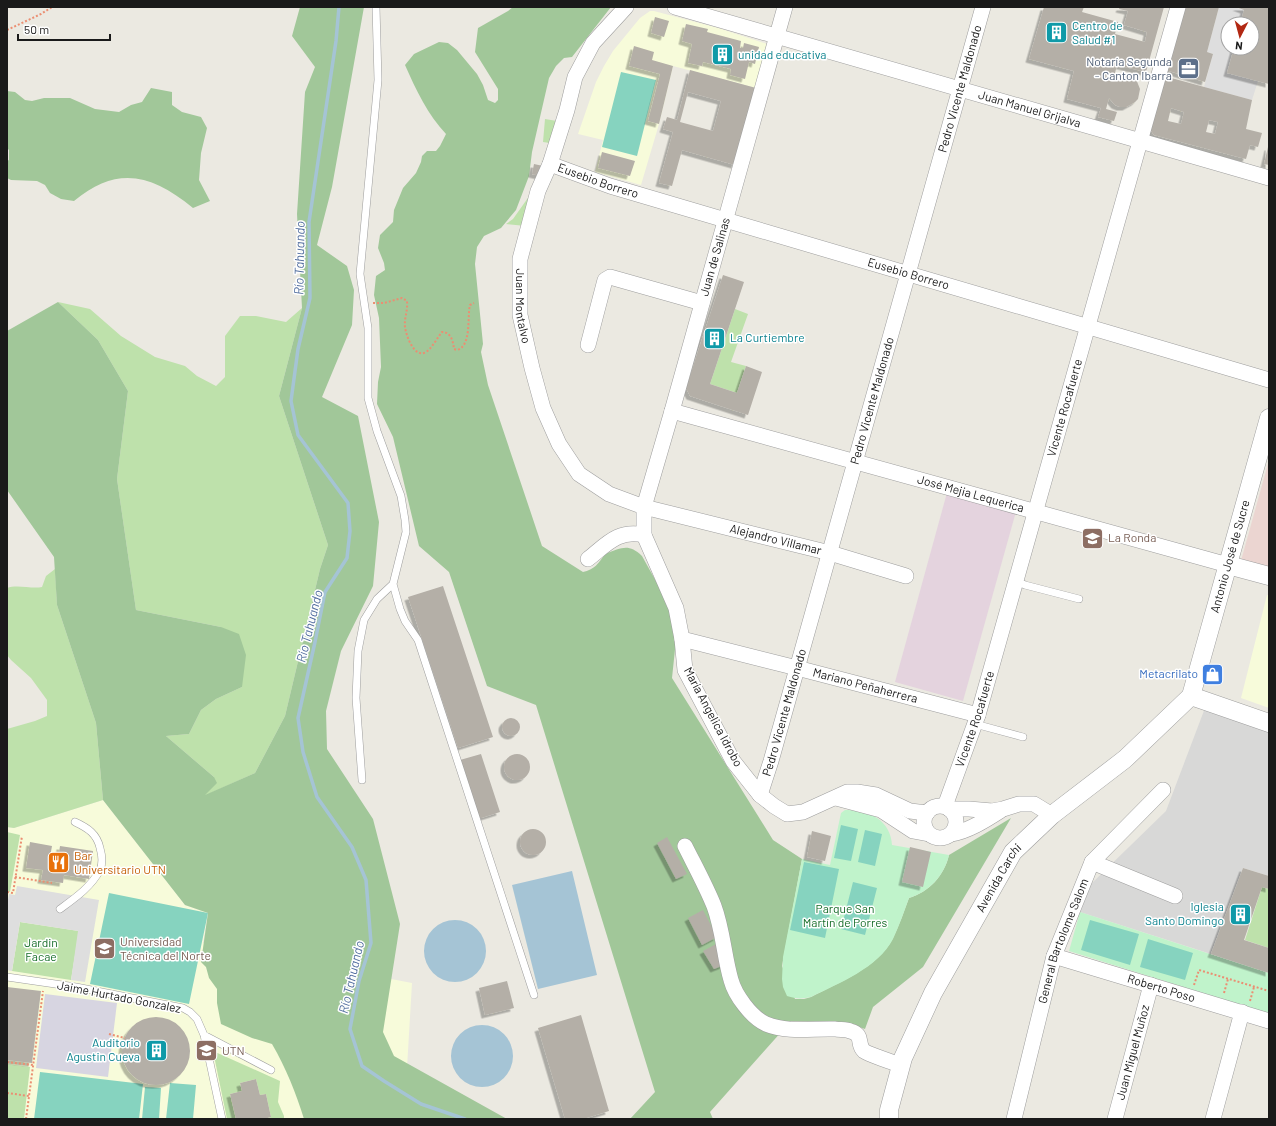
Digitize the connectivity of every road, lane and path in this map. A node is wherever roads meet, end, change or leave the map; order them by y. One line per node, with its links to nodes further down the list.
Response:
1 (52, 7): 10 (path)
2 (376, 7): 18 (lane)
3 (472, 7): 4 (path)
4 (481, 7)
5 (626, 7): 14 (street, Juan Montalvo)
6 (675, 7): 11 (street, Juan Manuel Grijalva)
7 (785, 7): 11 (street, Juan de Salinas)
8 (983, 7): 12 (street, Pedro Vicente Maldonado)
9 (1178, 7): 13 (street, Vicente Rocafuerte)
10 (7, 30)
11 (777, 36): 12 (street, Juan Manuel Grijalva); 16 (street, Juan de Salinas)
12 (960, 89): 13 (street, Juan Manuel Grijalva); 17 (street, Pedro Vicente Maldonado)
13 (1141, 141): 15 (street, Juan Manuel Grijalva); 21 (street, Vicente Rocafuerte)
14 (550, 164): 16 (street, Eusebio Borrero); 27 (street, Juan Montalvo)
15 (1269, 178)
16 (726, 220): 17 (street, Eusebio Borrero); 19 (street, Juan de Salinas)
17 (908, 274): 21 (street, Eusebio Borrero); 26 (street, Pedro Vicente Maldonado)
18 (364, 302): 20 (path); 36 (lane)
19 (702, 303): 22 (street); 24 (street, Juan de Salinas)
20 (474, 304)
21 (1088, 326): 23 (street, Eusebio Borrero); 28 (street, Vicente Rocafuerte)
22 (588, 345)
23 (1269, 380)
24 (672, 411): 26 (street, José Mejia Lequerica); 27 (street, Juan de Salinas)
25 (1269, 418): 32 (street, Antonio José de Sucre)
26 (855, 462): 28 (street, José Mejia Lequerica); 30 (street, Pedro Vicente Maldonado)
27 (644, 508): 29 (street, María Angelica Idrobo); 30 (street, Alejandro Villamar)
28 (1036, 512): 32 (street, José Mejia Lequerica); 35 (street, Vicente Rocafuerte)
29 (644, 535): 31 (street); 38 (street, María Angelica Idrobo)
30 (830, 553): 33 (street, Alejandro Villamar); 39 (street, Pedro Vicente Maldonado)
31 (588, 559)
32 (1228, 565): 34 (street, José Mejia Lequerica); 40 (street, Antonio José de Sucre)
33 (906, 576)
34 (1269, 576)
35 (1016, 581): 37 (lane); 41 (street, Vicente Rocafuerte)
36 (393, 584): 44 (lane); 68 (lane)
37 (1078, 600)
38 (682, 639): 39 (street, Mariano Peñaherrera); 46 (street, María Angelica Idrobo)
39 (798, 668): 41 (street, Mariano Peñaherrera); 46 (street, Pedro Vicente Maldonado)
40 (1191, 696): 42 (street); 51 (street, Avenida Carchi)
41 (977, 720): 43 (lane); 48 (street, Vicente Rocafuerte)
42 (1269, 723)
43 (1023, 737)
44 (362, 780)
45 (1163, 790): 57 (street, General Bartolome Salom)
46 (760, 795): 47 (street, María Angelica Idrobo)
47 (836, 798): 50 (street, María Angelica Idrobo); 53 (street)
48 (947, 808): 49 (street); 50 (street); 54 (street)
49 (1003, 809): 51 (street); 54 (street)
50 (927, 813): 53 (street)
51 (1052, 815): 79 (street, Avenida Carchi)
52 (75, 822): 62 (lane)
53 (929, 834): 54 (street)
54 (951, 834)
55 (22, 836): 58 (path)
56 (685, 846): 79 (street)
57 (1092, 862): 61 (street); 63 (street, General Bartolome Salom)
58 (15, 877): 59 (path); 60 (path)
59 (52, 883)
60 (7, 892)
61 (1175, 896)
62 (60, 909)
63 (1054, 956): 65 (street, Roberto Poso); 86 (street, General Bartolome Salom)
64 (7, 977): 73 (lane, Jaime Hurtado Gonzalez)
65 (1151, 985): 69 (street, Roberto Poso); 87 (street, Juan Miguel Muñoz)
66 (44, 989): 78 (path)
67 (1269, 991): 69 (path)
68 (534, 995)
69 (1191, 997): 70 (street, Roberto Poso)
70 (1242, 1012): 71 (street, Roberto Poso); 88 (street)
71 (1269, 1021)
72 (110, 1034): 74 (path)
73 (204, 1035): 80 (lane); 84 (lane, Jaime Hurtado Gonzalez)
74 (125, 1038)
75 (108, 1045): 76 (path)
76 (123, 1045)
77 (7, 1062): 78 (path)
78 (33, 1065): 82 (path)
79 (901, 1065): 85 (street, Avenida Carchi)
80 (271, 1070)
81 (7, 1093): 82 (path)
82 (29, 1096): 83 (path)
83 (26, 1119)
84 (222, 1119)
85 (889, 1119)
86 (1014, 1119)
87 (1115, 1119)
88 (1213, 1119)

